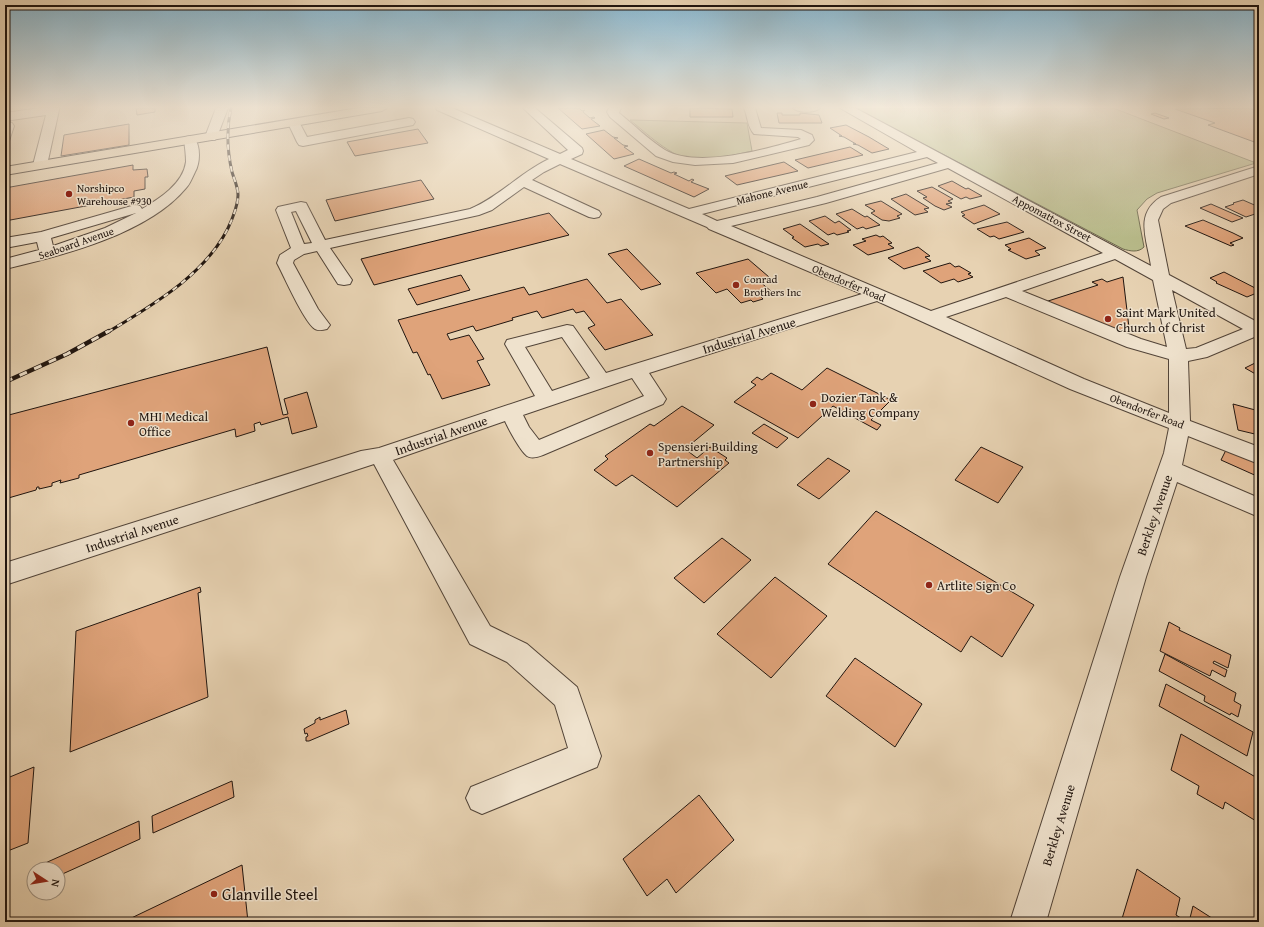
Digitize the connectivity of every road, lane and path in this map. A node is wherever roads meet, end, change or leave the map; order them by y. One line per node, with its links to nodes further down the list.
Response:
1 (43, 151): 13 (street)
2 (122, 151): 13 (main road)
3 (191, 151): 17 (street, Seaboard Avenue)
4 (542, 151): 11 (street, Obendorfer Road)
5 (576, 151): 11 (street)
6 (659, 151): 10 (street)
7 (766, 151): 10 (street)
8 (925, 151): 9 (street, Appomattox Street)
9 (928, 153): 12 (street, Appomattox Street); 19 (street, Mahone Avenue)
10 (754, 154)
11 (560, 159): 16 (street); 19 (street, Obendorfer Road)
12 (949, 164): 20 (street, Mahone Avenue); 25 (street, Appomattox Street)
13 (40, 165): 15 (main road)
14 (1259, 170): 28 (street, Berkley Avenue)
15 (5, 171)
16 (522, 181): 18 (street); 23 (street)
17 (154, 208): 21 (street); 26 (street, Seaboard Avenue)
18 (594, 214)
19 (686, 214): 20 (street, Obendorfer Road)
20 (714, 226): 31 (street, Obendorfer Road)
21 (43, 236): 22 (street); 26 (street)
22 (5, 243)
23 (320, 244): 24 (street); 24 (street); 29 (street)
24 (299, 250): 33 (street)
25 (1117, 253): 28 (street, Appomattox Street); 30 (street)
26 (46, 254): 27 (street, Seaboard Avenue)
27 (5, 264)
28 (1162, 278): 34 (street, Appomattox Street); 35 (street, Berkley Avenue)
29 (344, 280)
30 (1007, 291): 32 (street); 35 (street)
31 (877, 295): 32 (street, Obendorfer Road); 36 (street, Industrial Avenue)
32 (930, 317): 40 (street, Obendorfer Road)
33 (321, 325)
34 (1259, 329): 35 (street)
35 (1178, 356): 40 (street, Berkley Avenue)
36 (637, 370): 37 (street, Industrial Avenue); 39 (street)
37 (602, 381): 38 (street, Industrial Avenue); 38 (street)
38 (547, 399): 39 (street, Industrial Avenue)
39 (511, 412): 41 (street, Industrial Avenue)
40 (1180, 424): 42 (street, Obendorfer Road); 43 (street, Berkley Avenue)
41 (380, 456): 45 (street, Industrial Avenue); 46 (street)
42 (1259, 456)
43 (1169, 469): 44 (street); 47 (street, Berkley Avenue)
44 (1259, 508)
45 (5, 574)
46 (482, 798)
47 (1028, 922)

